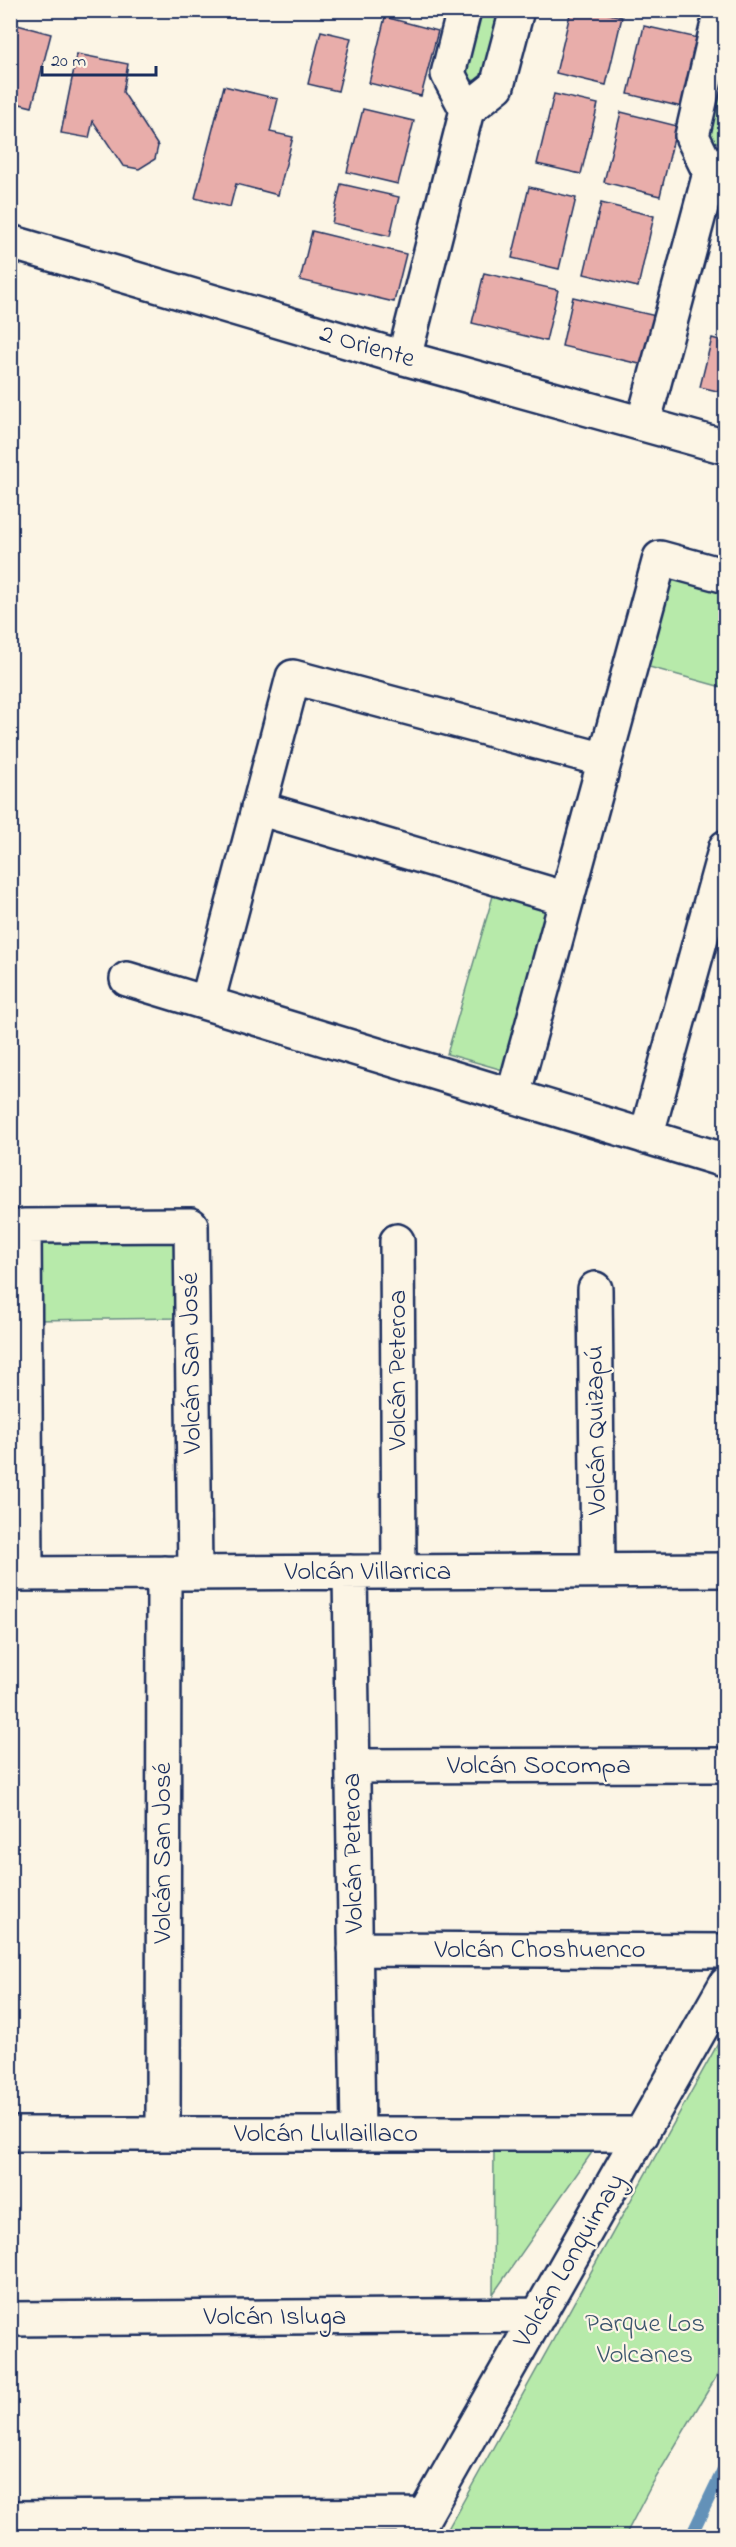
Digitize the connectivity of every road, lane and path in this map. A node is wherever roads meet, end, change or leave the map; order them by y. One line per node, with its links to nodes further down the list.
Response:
1 (464, 10): 4 (street)
2 (517, 10): 4 (street)
3 (721, 10): 5 (street)
4 (467, 110): 7 (street)
5 (718, 168): 8 (street)
6 (10, 242): 7 (street, 2 Oriente)
7 (404, 358): 8 (street, 2 Oriente)
8 (642, 424): 9 (street, 2 Oriente)
9 (726, 447)
10 (726, 576): 11 (street)
11 (605, 760): 12 (street); 14 (street)
12 (258, 808): 14 (street); 16 (street)
13 (726, 847): 18 (street)
14 (567, 899): 17 (street)
15 (127, 979): 16 (street)
16 (207, 1004): 17 (street)
17 (513, 1096): 18 (street)
18 (646, 1137): 19 (street)
19 (720, 1159)
20 (397, 1241): 25 (street, Volcán Peteroa)
21 (595, 1289): 22 (street, Volcán Quizapú)
22 (598, 1570): 23 (street, Volcán Villarrica); 25 (street, Volcán Villarrica)
23 (726, 1570)
24 (350, 1572): 25 (street, Volcán Villarrica); 27 (street, Volcán Villarrica); 29 (street, Volcán Peteroa)
25 (399, 1572)
26 (18, 1573): 27 (street, Volcán Villarrica); 27 (street, Volcán San José)
27 (179, 1573): 34 (street, Volcán San José)
28 (726, 1765): 29 (street, Volcán Socompa)
29 (353, 1766): 30 (street, Volcán Peteroa)
30 (355, 1949): 31 (street, Volcán Choshuenco); 35 (street, Volcán Peteroa)
31 (726, 1951)
32 (726, 1984): 36 (street, Volcán Lonquimay)
33 (10, 2134): 34 (street, Volcán Llullaillaco)
34 (163, 2134): 35 (street, Volcán Llullaillaco)
35 (358, 2134): 36 (street, Volcán Llullaillaco)
36 (642, 2134): 37 (street, Volcán Lonquimay)
37 (539, 2315): 38 (street, Volcán Isluga); 40 (street, Volcán Lonquimay)
38 (10, 2319)
39 (10, 2518): 40 (street)
40 (419, 2526)

